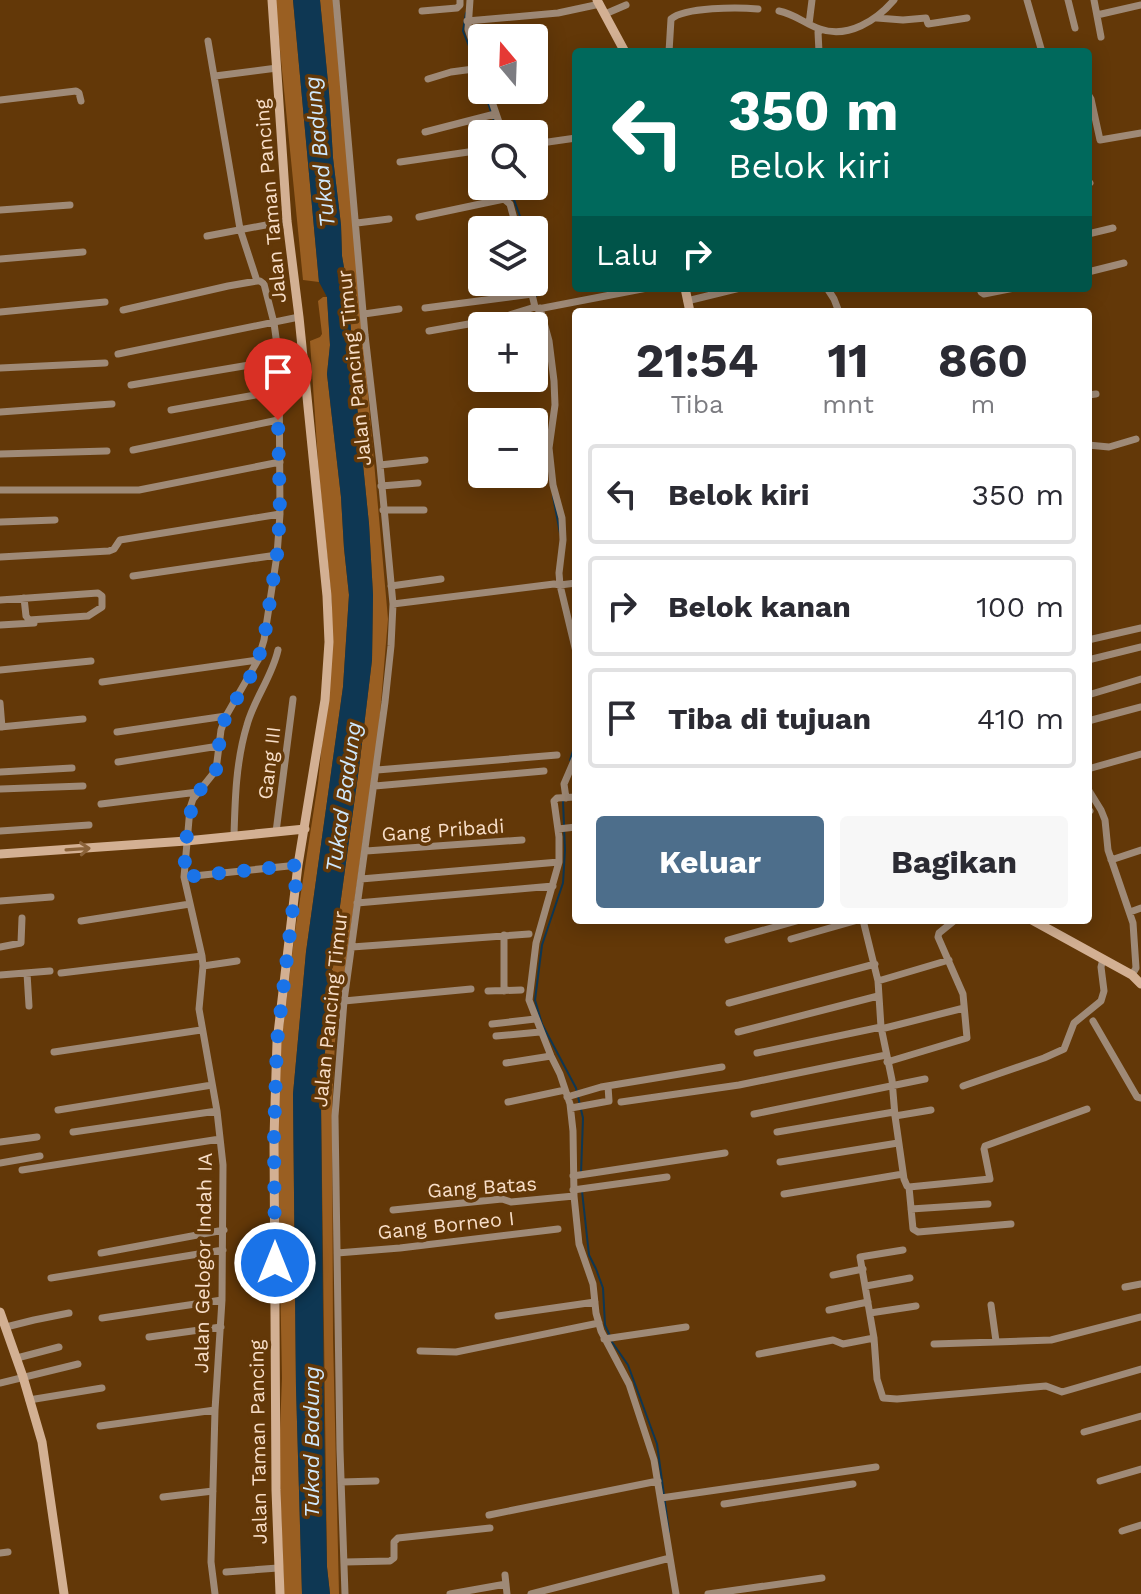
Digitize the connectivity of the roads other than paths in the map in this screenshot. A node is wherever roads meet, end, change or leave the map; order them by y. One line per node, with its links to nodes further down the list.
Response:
1 (272, 0): 31 (street, Jalan Taman Pancing)
2 (336, 0): 53 (street, Jalan Pancing Timur)
3 (460, 0): 14 (street)
4 (470, 0): 20 (street)
5 (812, 0): 21 (street)
6 (894, 0): 18 (street)
7 (1027, 0): 30 (street)
8 (1068, 0): 22 (street)
9 (1094, 0): 17 (street)
10 (599, 2): 16 (street); 20 (street)
11 (626, 5): 16 (street)
12 (1141, 5): 17 (street)
13 (758, 9): 28 (street)
14 (422, 11)
15 (779, 11): 21 (street)
16 (605, 14): 27 (street)
17 (1097, 15): 25 (street)
18 (877, 18): 19 (street); 24 (street)
19 (967, 18)
20 (467, 21): 23 (street)
21 (809, 24): 24 (street)
22 (1075, 28)
23 (468, 29)
24 (821, 30): 29 (street)
25 (1101, 37)
26 (208, 41): 33 (street, Jalan Gelogor Indah IA)
27 (623, 48)
28 (669, 48)
29 (818, 48)
30 (1041, 48)
31 (277, 68): 33 (street); 52 (street, Jalan Taman Pancing)
32 (468, 70): 34 (street)
33 (215, 76): 55 (street, Jalan Gelogor Indah IA)
34 (428, 79)
35 (0, 100): 36 (street)
36 (81, 101)
37 (492, 104): 39 (street)
38 (1092, 104): 42 (street)
39 (494, 114): 40 (street); 41 (street)
40 (497, 120)
41 (425, 132)
42 (1141, 133)
43 (572, 139): 44 (street)
44 (548, 142)
45 (468, 152): 46 (street)
46 (400, 162)
47 (497, 200): 50 (street)
48 (70, 205): 49 (street)
49 (0, 210)
50 (419, 217)
51 (389, 219): 53 (street)
52 (287, 221): 55 (street); 77 (street, Jalan Taman Pancing)
53 (357, 223): 76 (street, Jalan Pancing Timur)
54 (1113, 228): 56 (street)
55 (240, 229): 57 (street); 62 (street, Jalan Gelogor Indah IA)
56 (1092, 233)
57 (207, 236)
58 (83, 252): 59 (street)
59 (0, 259)
60 (1124, 263): 61 (street)
61 (1092, 271)
62 (257, 281): 74 (street); 78 (street, Jalan Gelogor Indah IA)
63 (625, 292): 71 (street)
64 (686, 292): 68 (street)
65 (724, 292): 68 (street)
66 (517, 296): 70 (street)
67 (533, 296): 71 (street)
68 (687, 301): 72 (street)
69 (105, 302): 75 (street)
70 (425, 308)
71 (538, 308): 79 (street); 111 (street)
72 (689, 308)
73 (399, 309): 76 (street)
74 (123, 310)
75 (0, 312)
76 (364, 314): 97 (street, Jalan Pancing Timur)
77 (299, 317): 78 (street); 158 (street, Jalan Taman Pancing)
78 (274, 323): 80 (street); 81 (street, Jalan Gelogor Indah IA)
79 (429, 331)
80 (118, 354)
81 (279, 360): 84 (street); 85 (street, Jalan Gelogor Indah IA)
82 (105, 363): 83 (street)
83 (0, 368)
84 (131, 385)
85 (278, 391): 87 (street); 89 (street, Jalan Gelogor Indah IA)
86 (112, 404): 88 (street)
87 (171, 410)
88 (0, 412)
89 (278, 420): 92 (street); 96 (street, Jalan Gelogor Indah IA)
90 (1136, 439): 91 (street)
91 (1092, 445)
92 (133, 450)
93 (107, 451): 94 (street)
94 (0, 454)
95 (425, 460): 97 (street)
96 (280, 462): 100 (street); 103 (street, Jalan Gelogor Indah IA)
97 (380, 465): 99 (street, Jalan Pancing Timur)
98 (418, 483): 99 (street)
99 (381, 486): 101 (street, Jalan Pancing Timur)
100 (0, 490)
101 (383, 510): 102 (street); 112 (street, Jalan Pancing Timur)
102 (424, 510)
103 (280, 514): 106 (street, Jalan Gelogor Indah IA); 107 (street)
104 (55, 520): 105 (street)
105 (0, 522)
106 (277, 555): 108 (street); 124 (street, Jalan Gelogor Indah IA)
107 (0, 557)
108 (133, 576)
109 (441, 579): 112 (street)
110 (572, 583): 111 (street)
111 (558, 584): 115 (street); 119 (street)
112 (391, 586): 115 (street, Jalan Pancing Timur)
113 (24, 598): 113 (street); 114 (street)
114 (0, 600)
115 (393, 604): 145 (street, Jalan Pancing Timur)
116 (85, 620): 117 (street)
117 (0, 625)
118 (1141, 628): 120 (street)
119 (572, 637)
120 (1092, 639)
121 (1141, 647): 123 (street)
122 (278, 650): 162 (street)
123 (1092, 659)
124 (258, 660): 128 (street); 133 (street, Jalan Gelogor Indah IA)
125 (91, 661): 126 (street)
126 (0, 670)
127 (1141, 679): 129 (street)
128 (102, 682)
129 (1092, 694)
130 (293, 699): 161 (street, Gang III)
131 (0, 703): 136 (street)
132 (1141, 707): 135 (street)
133 (226, 716): 137 (street); 138 (street, Jalan Gelogor Indah IA)
134 (83, 719): 136 (street)
135 (1092, 720)
136 (1, 727)
137 (117, 732)
138 (219, 746): 141 (street); 151 (street, Jalan Gelogor Indah IA)
139 (1141, 754): 144 (street)
140 (557, 755): 145 (street)
141 (118, 762)
142 (572, 765): 154 (street)
143 (72, 768): 147 (street)
144 (1092, 768)
145 (377, 770): 149 (street, Jalan Pancing Timur)
146 (544, 771): 149 (street)
147 (0, 772)
148 (83, 786): 150 (street)
149 (375, 786): 166 (street, Jalan Pancing Timur)
150 (0, 789)
151 (198, 792): 155 (street); 164 (street, Jalan Gelogor Indah IA)
152 (1092, 794): 168 (street)
153 (572, 797): 154 (street)
154 (562, 798): 159 (street)
155 (101, 804)
156 (89, 825): 160 (street)
157 (572, 828): 159 (street)
158 (305, 829): 161 (street); 170 (street, Jalan Taman Pancing)
159 (562, 829): 169 (street)
160 (0, 831)
161 (276, 832): 162 (street)
162 (234, 836): 164 (street)
163 (522, 840): 166 (street, Gang Pribadi)
164 (186, 841): 167 (street, one-way to 164); 171 (street, Jalan Gelogor Indah IA)
165 (1141, 850): 168 (street)
166 (366, 851): 172 (street, Jalan Pancing Timur)
167 (0, 854)
168 (1111, 860): 179 (street)
169 (559, 862): 172 (street); 173 (street)
170 (298, 865): 171 (street); 334 (street, Jalan Taman Pancing)
171 (184, 877): 177 (street, Jalan Gelogor Indah IA)
172 (361, 879): 176 (street, Jalan Pancing Timur)
173 (553, 886): 176 (street); 215 (street)
174 (51, 897): 175 (street)
175 (0, 901)
176 (357, 903): 192 (street, Jalan Pancing Timur)
177 (190, 904): 181 (street); 193 (street, Jalan Gelogor Indah IA)
178 (1141, 908): 179 (street)
179 (1130, 912): 199 (street)
180 (22, 918): 191 (street)
181 (81, 921)
182 (786, 924): 190 (street)
183 (845, 924): 189 (street)
184 (861, 924): 197 (street)
185 (950, 924): 195 (street)
186 (1039, 924): 194 (street)
187 (529, 934): 188 (street)
188 (504, 935): 192 (street); 209 (street)
189 (791, 939)
190 (728, 940)
191 (0, 947)
192 (352, 947): 211 (street, Jalan Pancing Timur)
193 (202, 956): 198 (street, Jalan Gelogor Indah IA); 202 (street)
194 (1103, 959): 199 (street); 233 (street)
195 (949, 960): 204 (street); 214 (street)
196 (237, 961): 198 (street)
197 (875, 964): 204 (street); 212 (street)
198 (203, 966): 219 (street, Jalan Gelogor Indah IA)
199 (1136, 970): 205 (street)
200 (50, 971): 201 (street)
201 (27, 973): 203 (street); 213 (street)
202 (61, 973)
203 (0, 975)
204 (878, 981): 210 (street)
205 (1141, 984)
206 (471, 989): 211 (street)
207 (521, 990): 209 (street)
208 (488, 991): 209 (street)
209 (504, 991)
210 (878, 996): 218 (street); 221 (street)
211 (344, 1001): 271 (street, Jalan Pancing Timur)
212 (729, 1003)
213 (29, 1006)
214 (964, 1008): 218 (street); 226 (street)
215 (535, 1019): 217 (street); 220 (street)
216 (1093, 1021): 235 (street)
217 (492, 1024)
218 (881, 1028): 224 (street); 226 (street)
219 (201, 1030): 223 (street); 230 (street, Jalan Gelogor Indah IA)
220 (540, 1032): 222 (street); 225 (street)
221 (738, 1032)
222 (496, 1036)
223 (54, 1052)
224 (757, 1053)
225 (551, 1056): 227 (street); 234 (street)
226 (886, 1058): 231 (street); 237 (street)
227 (506, 1063)
228 (722, 1067): 232 (street)
229 (925, 1079): 231 (street)
230 (212, 1085): 240 (street); 242 (street, Jalan Gelogor Indah IA)
231 (892, 1085): 243 (street); 244 (street)
232 (608, 1086): 234 (street); 238 (street)
233 (963, 1086)
234 (571, 1094): 236 (street); 238 (street)
235 (1141, 1098)
236 (508, 1102)
237 (621, 1102)
238 (576, 1107): 257 (street)
239 (1087, 1109): 259 (street)
240 (58, 1110)
241 (931, 1110): 244 (street)
242 (217, 1111): 245 (street); 248 (street, Jalan Gelogor Indah IA)
243 (754, 1114)
244 (894, 1114): 246 (street); 250 (street)
245 (73, 1132)
246 (777, 1132)
247 (37, 1137): 249 (street)
248 (220, 1139): 255 (street); 267 (street, Jalan Gelogor Indah IA)
249 (0, 1142)
250 (898, 1143): 253 (street); 256 (street)
251 (725, 1153): 257 (street)
252 (40, 1156): 254 (street)
253 (780, 1162)
254 (0, 1163)
255 (22, 1170)
256 (903, 1174): 259 (street); 261 (street)
257 (578, 1175): 260 (street)
258 (667, 1177): 260 (street, Gang Batas)
259 (909, 1187): 263 (street)
260 (577, 1191): 264 (street, Gang Batas); 281 (street)
261 (784, 1194)
262 (988, 1204): 263 (street)
263 (911, 1209): 265 (street)
264 (393, 1210)
265 (1011, 1224)
266 (558, 1229): 271 (street, Gang Borneo I)
267 (224, 1232): 268 (street, Jalan Gelogor Indah IA); 270 (street); 272 (street)
268 (223, 1250): 275 (street); 280 (street, Jalan Gelogor Indah IA)
269 (903, 1250): 273 (street)
270 (101, 1253)
271 (337, 1253): 320 (street, Jalan Pancing Timur)
272 (113, 1255)
273 (863, 1269): 274 (street); 278 (street)
274 (833, 1275)
275 (51, 1278)
276 (910, 1278): 278 (street)
277 (1141, 1284): 279 (street)
278 (866, 1286): 282 (street)
279 (1125, 1287)
280 (222, 1300): 291 (street); 294 (street, Jalan Gelogor Indah IA)
281 (595, 1302): 289 (street); 292 (street)
282 (868, 1302): 285 (street); 288 (street)
283 (991, 1305): 299 (street)
284 (916, 1306): 288 (street)
285 (829, 1310)
286 (0, 1312): 293 (street)
287 (69, 1313): 293 (street)
288 (870, 1313): 297 (street)
289 (498, 1316)
290 (1141, 1317): 299 (street)
291 (102, 1318)
292 (599, 1323): 298 (street); 302 (street)
293 (6, 1327): 304 (street)
294 (221, 1327): 296 (street); 311 (street, Jalan Gelogor Indah IA)
295 (686, 1327): 298 (street)
296 (149, 1337)
297 (874, 1338): 303 (street); 306 (street)
298 (607, 1339): 318 (street)
299 (996, 1341): 300 (street)
300 (934, 1344)
301 (59, 1347): 304 (street)
302 (420, 1351)
303 (759, 1354)
304 (17, 1358): 307 (street)
305 (78, 1364): 307 (street)
306 (1141, 1369)
307 (23, 1377): 308 (street); 310 (street)
308 (0, 1383)
309 (102, 1388): 310 (street)
310 (29, 1400): 337 (street)
311 (215, 1410): 313 (street); 323 (street, Jalan Gelogor Indah IA)
312 (1141, 1416): 314 (street)
313 (100, 1426)
314 (1084, 1432)
315 (876, 1467): 322 (street)
316 (1141, 1469): 319 (street)
317 (376, 1481): 320 (street)
318 (658, 1481): 325 (street); 328 (street)
319 (1100, 1481)
320 (341, 1482): 333 (street, Jalan Pancing Timur)
321 (853, 1484): 326 (street)
322 (746, 1485): 325 (street); 326 (street)
323 (213, 1491): 324 (street); 338 (street, Jalan Gelogor Indah IA)
324 (163, 1497)
325 (663, 1497): 332 (street)
326 (748, 1500): 327 (street)
327 (724, 1504)
328 (489, 1515)
329 (1141, 1525): 331 (street)
330 (490, 1528): 333 (street)
331 (1122, 1531)
332 (670, 1558): 343 (street); 344 (street)
333 (345, 1562): 340 (street, Jalan Pancing Timur)
334 (278, 1568): 335 (street); 339 (street, Jalan Taman Pancing)
335 (226, 1572)
336 (822, 1578): 345 (street)
337 (64, 1594)
338 (215, 1594)
339 (280, 1594)
340 (345, 1594)
341 (450, 1594): 342 (street)
342 (507, 1594)
343 (531, 1594)
344 (676, 1594)
345 (708, 1594)

